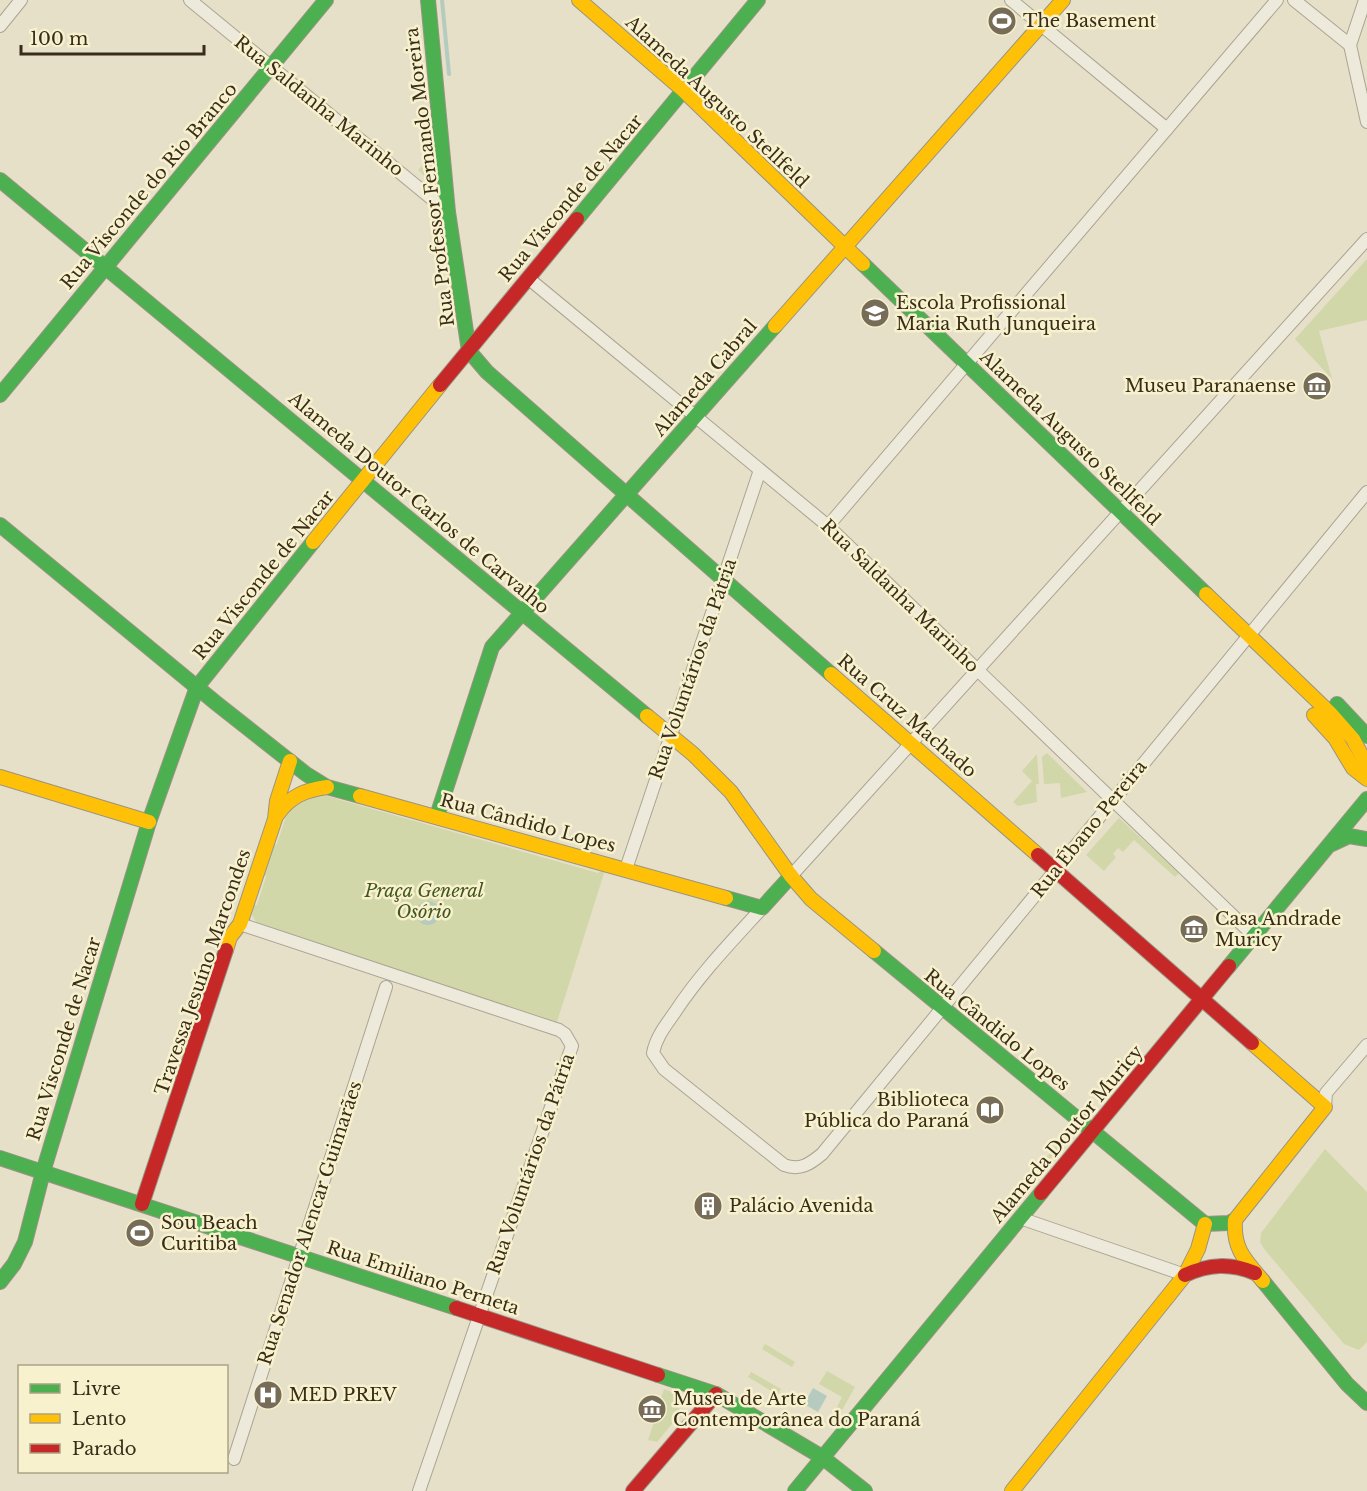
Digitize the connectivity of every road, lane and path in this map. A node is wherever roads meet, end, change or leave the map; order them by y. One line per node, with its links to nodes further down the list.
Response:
1 (21, 0): 13 (street)
2 (190, 0): 15 (street, Rua Saldanha Marinho)
3 (326, 0): 15 (street, Rua Visconde do Rio Branco)
4 (428, 0): 20 (street, Rua Professor Fernando Moreira)
5 (579, 0): 16 (street, Alameda Augusto Stellfeld)
6 (758, 0): 16 (street, Rua Visconde de Nacar)
7 (1011, 0): 12 (street)
8 (1063, 0): 12 (street, Alameda Cabral)
9 (1277, 0): 18 (street)
10 (1294, 0): 14 (street)
11 (1365, 0): 14 (street)
12 (1041, 25): 18 (street); 22 (street, Alameda Cabral)
13 (0, 26)
14 (1350, 45): 17 (street)
15 (271, 67): 20 (street, Rua Saldanha Marinho); 23 (street, Rua Visconde do Rio Branco)
16 (683, 90): 22 (street, Alameda Augusto Stellfeld); 24 (street, Rua Visconde de Nacar)
17 (1367, 122)
18 (1167, 129): 26 (street)
19 (0, 180): 23 (street, Alameda Doutor Carlos de Carvalho)
20 (448, 212): 25 (street, Rua Professor Fernando Moreira)
21 (1367, 239): 33 (street)
22 (845, 247): 26 (street, Alameda Augusto Stellfeld); 28 (street, Alameda Cabral)
23 (106, 267): 27 (street, Rua Visconde do Rio Branco); 30 (street, Alameda Doutor Carlos de Carvalho)
24 (528, 278): 25 (street, Rua Visconde de Nacar); 28 (street, Rua Saldanha Marinho)
25 (469, 351): 30 (street, Rua Visconde de Nacar); 32 (street, Rua Cruz Machado)
26 (967, 364): 33 (street, Alameda Augusto Stellfeld); 35 (street)
27 (0, 395)
28 (695, 417): 29 (street, Rua Saldanha Marinho); 32 (street, Alameda Cabral)
29 (760, 470): 35 (street, Rua Saldanha Marinho); 36 (street, Rua Voluntários da Pátria)
30 (364, 481): 37 (street, Alameda Doutor Carlos de Carvalho); 40 (street, Rua Visconde de Nacar)
31 (1367, 492): 38 (street, Rua Ébano Pereira)
32 (627, 494): 36 (street, Rua Cruz Machado); 37 (street, Alameda Cabral)
33 (1120, 512): 38 (street, Alameda Augusto Stellfeld); 39 (street)
34 (0, 525): 40 (street, Rua Cândido Lopes)
35 (828, 526): 39 (street, Rua Saldanha Marinho)
36 (723, 579): 41 (street, Rua Voluntários da Pátria); 43 (street, Rua Cruz Machado)
37 (523, 612): 41 (street, Alameda Doutor Carlos de Carvalho); 51 (street, Alameda Cabral)
38 (1249, 635): 42 (street); 45 (street, Alameda Augusto Stellfeld); 47 (street); 50 (street, Rua Ébano Pereira)
39 (978, 670): 43 (street); 50 (street, Rua Saldanha Marinho)
40 (197, 687): 44 (street, Rua Cândido Lopes); 53 (street, Rua Visconde de Nacar)
41 (671, 735): 56 (street, Rua Voluntários da Pátria); 58 (street, Alameda Doutor Carlos de Carvalho)
42 (1367, 736)
43 (911, 743): 57 (street, Rua Cruz Machado); 58 (street)
44 (290, 761): 48 (street, Rua Cândido Lopes); 52 (street, Travessa Jesuíno Marcondes)
45 (1366, 764)
46 (0, 777): 53 (street)
47 (1367, 779)
48 (327, 788): 51 (street, Rua Cândido Lopes); 52 (street, Travessa Jesuíno Marcondes)
49 (1367, 799): 55 (street, Alameda Doutor Muricy)
50 (1113, 800): 57 (street, Rua Ébano Pereira); 61 (street, Rua Saldanha Marinho)
51 (437, 816): 56 (street, Rua Cândido Lopes)
52 (275, 819): 60 (street, Travessa Jesuíno Marcondes)
53 (149, 822): 69 (street, Rua Visconde de Nacar)
54 (1367, 839): 55 (street)
55 (1328, 847): 61 (street, Alameda Doutor Muricy)
56 (626, 869): 59 (street, Rua Cândido Lopes)
57 (1055, 870): 63 (street, Rua Cruz Machado); 64 (street, Rua Ébano Pereira)
58 (791, 876): 59 (street); 64 (street, Rua Cândido Lopes)
59 (762, 908): 64 (street, Rua Ébano Pereira)
60 (240, 924): 70 (street, Travessa Jesuíno Marcondes); 78 (street, Rua Voluntários da Pátria)
61 (1254, 936): 63 (street, Alameda Doutor Muricy)
62 (386, 987): 74 (street, Rua Senador Alencar Guimarães)
63 (1202, 999): 66 (street, Rua Cruz Machado); 67 (street, Alameda Doutor Muricy)
64 (942, 1008): 67 (street, Rua Cândido Lopes)
65 (1367, 1045): 66 (street)
66 (1325, 1107): 72 (street)
67 (1092, 1131): 71 (street, Alameda Doutor Muricy); 73 (street, Rua Cândido Lopes)
68 (0, 1158): 69 (street, Rua Emiliano Perneta)
69 (43, 1172): 70 (street, Rua Emiliano Perneta); 77 (street, Rua Visconde de Nacar)
70 (142, 1204): 74 (street, Rua Emiliano Perneta)
71 (1020, 1218): 75 (street); 81 (street, Alameda Doutor Muricy)
72 (1235, 1220): 73 (street); 76 (street)
73 (1205, 1224): 75 (street)
74 (300, 1256): 78 (street, Rua Emiliano Perneta); 82 (street, Rua Senador Alencar Guimarães)
75 (1185, 1275): 76 (street); 87 (street)
76 (1257, 1275): 80 (street)
77 (0, 1282)
78 (478, 1315): 79 (street, Rua Emiliano Perneta); 83 (street, Rua Voluntários da Pátria)
79 (716, 1394): 81 (street, Rua Emiliano Perneta); 84 (street)
80 (1367, 1403)
81 (822, 1457): 85 (street, Alameda Doutor Muricy); 86 (street, Rua Emiliano Perneta)
82 (234, 1459)
83 (419, 1491)
84 (633, 1491)
85 (795, 1491)
86 (865, 1491)
87 (1012, 1491)

